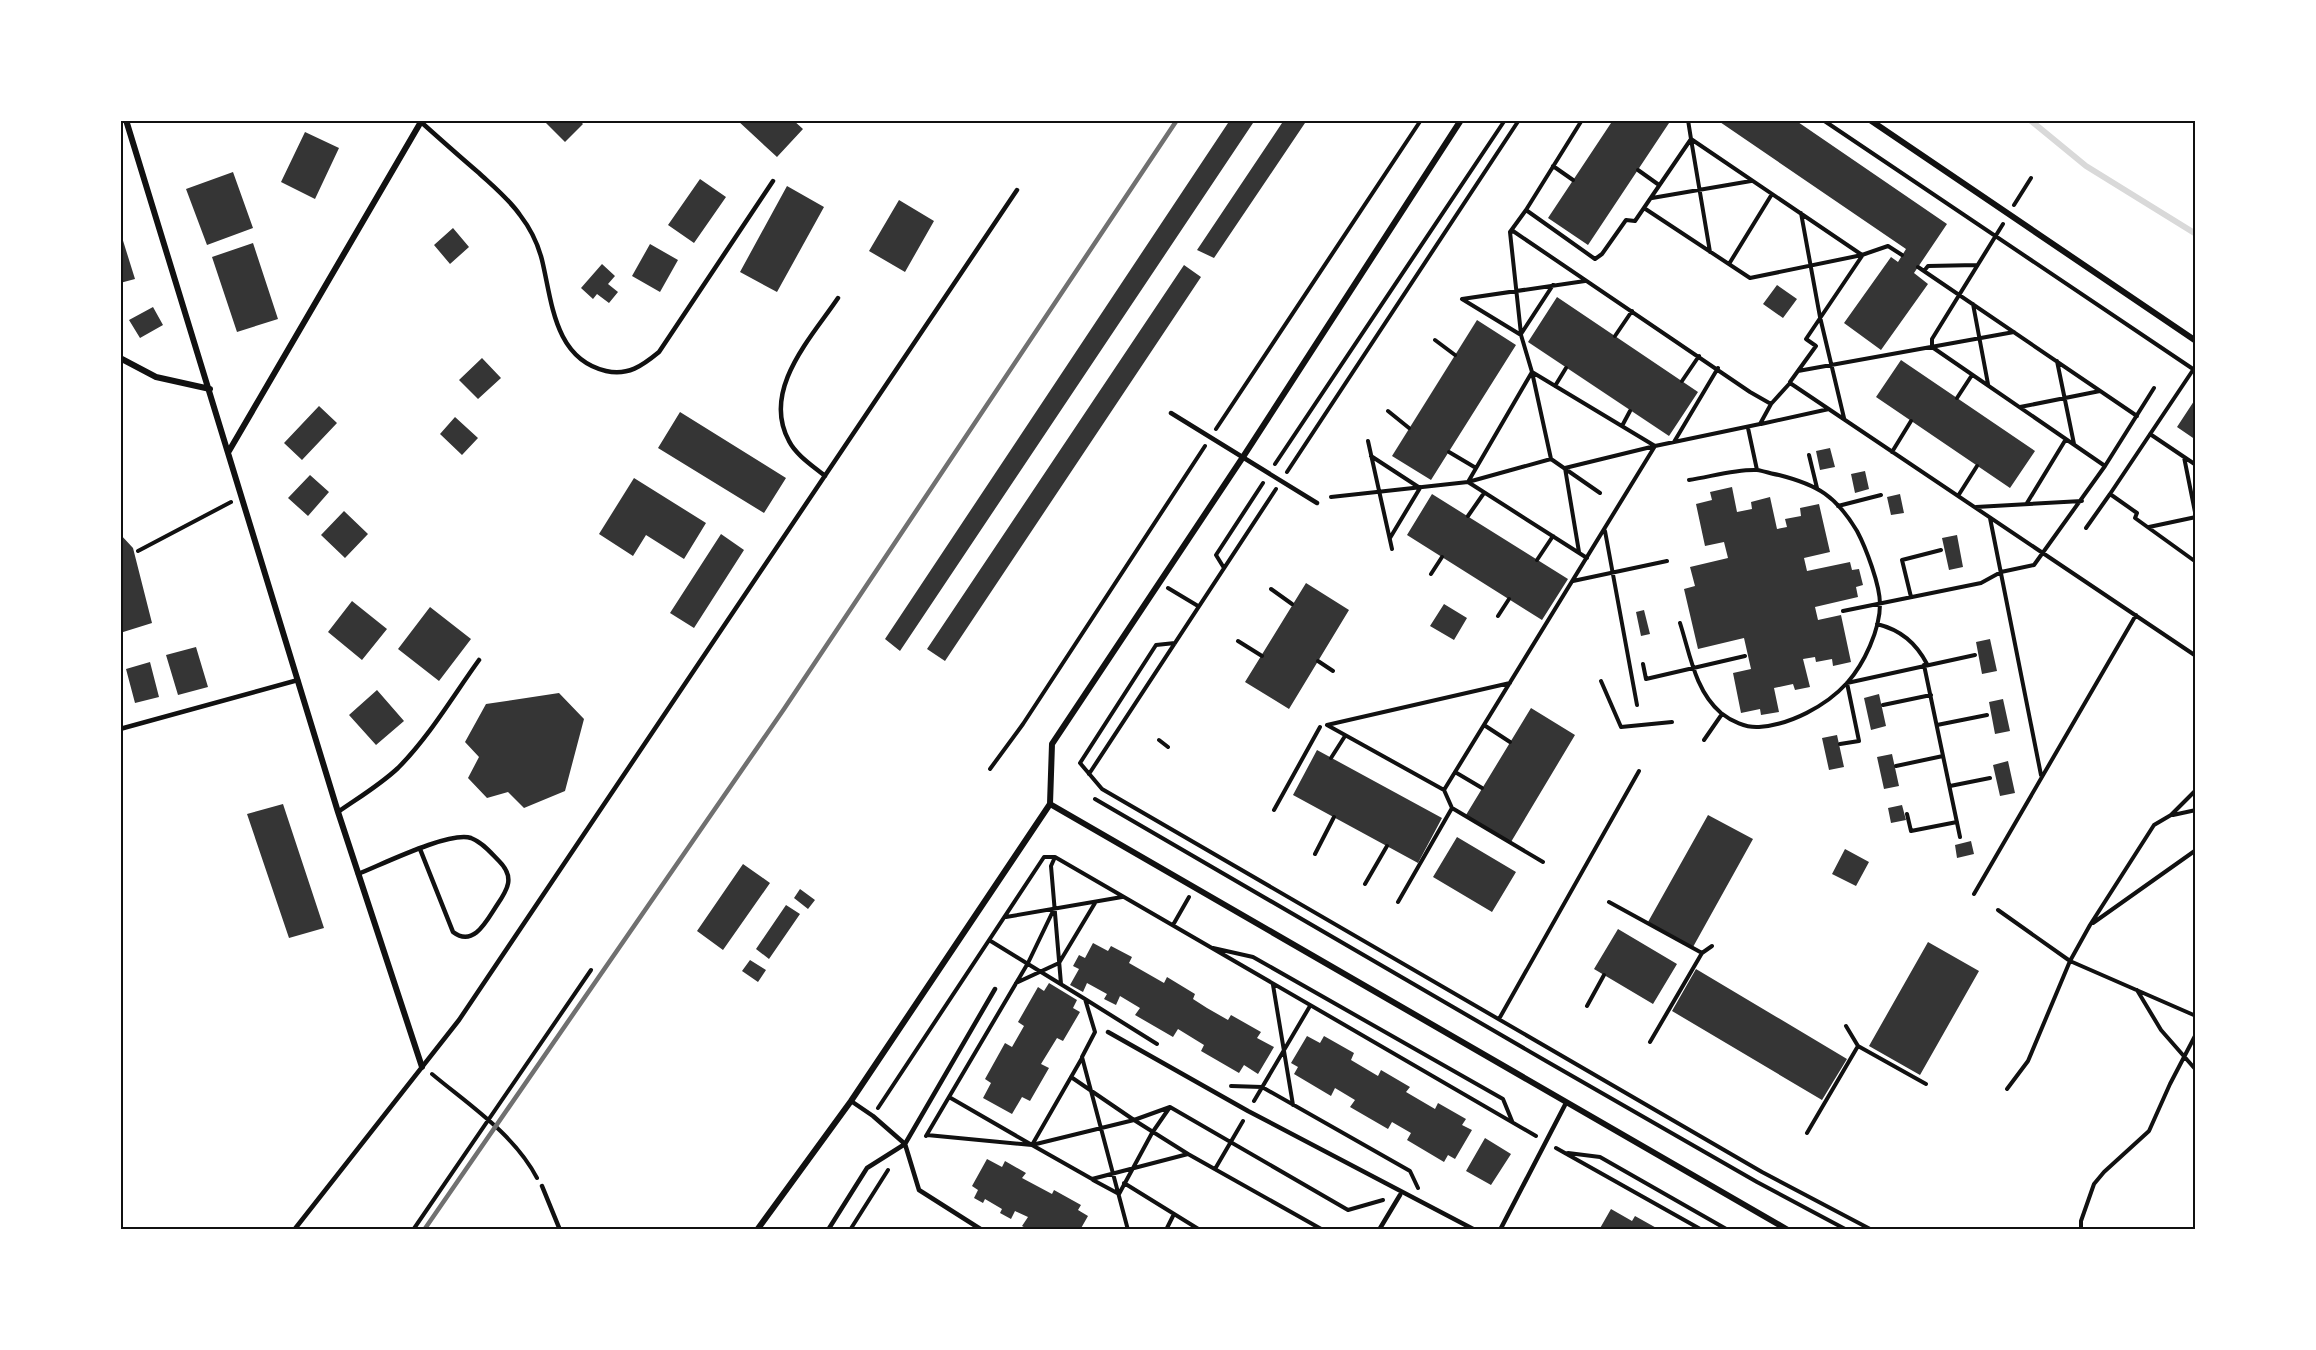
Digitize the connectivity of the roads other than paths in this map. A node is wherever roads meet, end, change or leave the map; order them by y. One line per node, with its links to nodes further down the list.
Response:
1 (126, 120): 10 (street)
2 (1461, 120): 13 (street)
3 (1870, 120): 8 (street)
4 (421, 121): 5 (lane); 12 (street)
5 (773, 181)
6 (1017, 190): 14 (lane)
7 (838, 298): 14 (lane)
8 (2196, 341)
9 (120, 358): 10 (street)
10 (210, 389): 12 (street)
11 (1171, 412): 13 (lane)
12 (229, 451): 17 (street)
13 (1243, 457): 15 (lane); 19 (street)
14 (825, 476): 25 (lane)
15 (1317, 503)
16 (478, 660): 20 (lane)
17 (298, 680): 18 (lane); 20 (street)
18 (120, 729)
19 (1050, 804): 26 (street); 27 (street)
20 (338, 812): 22 (street)
21 (420, 849): 21 (lane); 22 (lane)
22 (358, 874): 25 (street)
23 (995, 989): 28 (lane)
24 (1108, 1032): 37 (lane)
25 (422, 1067): 31 (lane)
26 (850, 1101): 28 (lane); 33 (street)
27 (1566, 1103): 38 (lane); 39 (street)
28 (905, 1144): 34 (lane); 35 (lane)
29 (542, 1186): 32 (lane)
30 (1400, 1195): 36 (lane)
31 (294, 1230)
32 (560, 1230)
33 (757, 1230)
34 (828, 1230)
35 (982, 1230)
36 (1379, 1230)
37 (1475, 1230)
38 (1500, 1230)
39 (1788, 1230)

